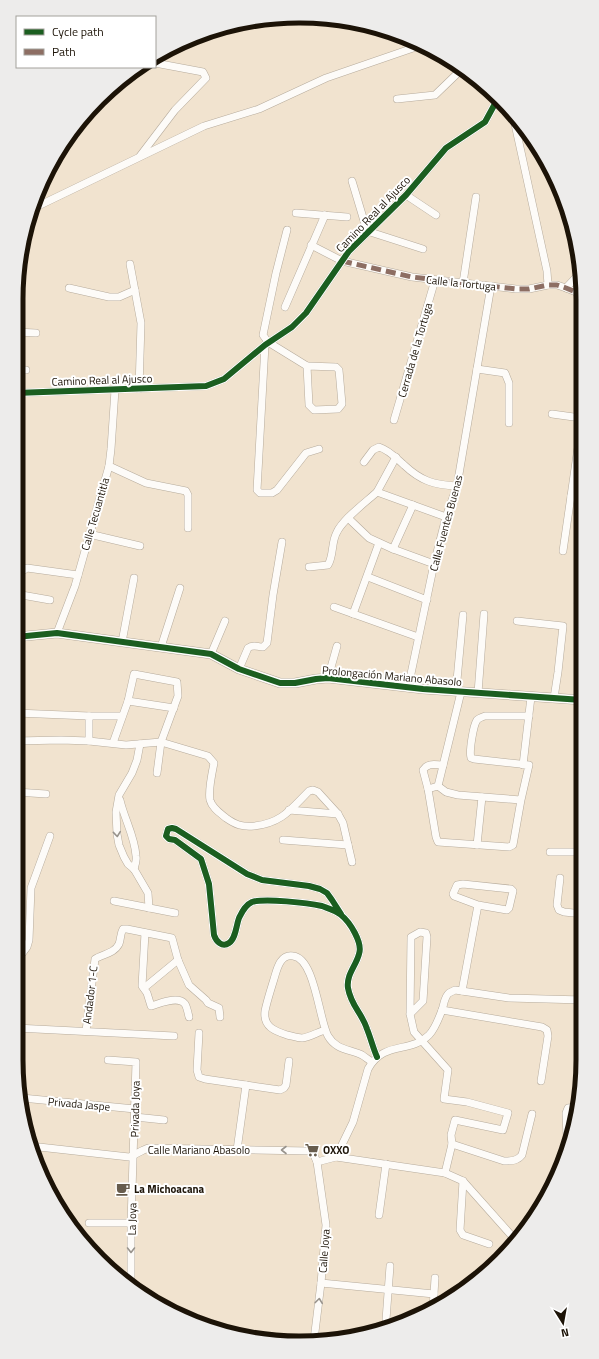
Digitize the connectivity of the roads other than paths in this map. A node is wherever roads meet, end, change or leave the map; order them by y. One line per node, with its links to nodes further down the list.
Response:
1 (413, 48): 7 (street)
2 (157, 62): 7 (street)
3 (458, 73): 4 (street)
4 (397, 99)
5 (495, 104): 9 (street, Camino Real al Ajusco)
6 (516, 127): 25 (street)
7 (138, 158): 11 (street)
8 (352, 181): 17 (street)
9 (406, 195): 14 (street); 17 (street, Camino Real al Ajusco)
10 (476, 197): 24 (street)
11 (40, 205)
12 (296, 213): 13 (street)
13 (324, 215): 15 (street); 18 (street)
14 (436, 215)
15 (346, 217)
16 (286, 230): 34 (street)
17 (367, 231): 19 (street); 20 (street, Camino Real al Ajusco)
18 (311, 245): 20 (street, Calle la Tortuga); 31 (street)
19 (423, 249)
20 (342, 260): 23 (street, Calle la Tortuga); 34 (street, Camino Real al Ajusco)
21 (130, 264): 29 (street)
22 (575, 279): 28 (street)
23 (435, 280): 24 (street, Calle la Tortuga); 42 (street, Cerrada de la Tortuga)
24 (463, 283): 26 (street, Calle la Tortuga)
25 (548, 285): 26 (street, Calle la Tortuga); 28 (street, Calle la Tortuga)
26 (491, 286): 36 (street, Calle Fuentes Buenas)
27 (69, 288): 29 (street)
28 (566, 288): 30 (street, Calle la Tortuga)
29 (135, 290): 37 (street)
30 (576, 292)
31 (285, 307)
32 (23, 332): 33 (street)
33 (36, 333)
34 (266, 344): 35 (street); 37 (street, Camino Real al Ajusco); 44 (street)
35 (307, 366): 35 (street)
36 (477, 370): 43 (street); 49 (street, Calle Fuentes Buenas)
37 (139, 389): 38 (street, Camino Real al Ajusco)
38 (115, 390): 39 (street, Camino Real al Ajusco); 48 (street, Calle Tecuantitla)
39 (23, 393)
40 (552, 414): 41 (street)
41 (576, 417)
42 (394, 420)
43 (509, 423)
44 (319, 449)
45 (396, 457): 46 (street); 49 (street); 50 (street)
46 (364, 462)
47 (576, 462): 51 (street)
48 (109, 466): 56 (street); 57 (street, Calle Tecuantitla)
49 (457, 486): 54 (street, Calle Fuentes Buenas)
50 (377, 492): 53 (street); 55 (street)
51 (571, 496): 52 (street); 62 (street)
52 (576, 497)
53 (413, 505): 54 (street); 61 (street)
54 (446, 517): 63 (street, Calle Fuentes Buenas)
55 (348, 518): 59 (street); 64 (street)
56 (188, 528)
57 (90, 534): 60 (street); 66 (street, Calle Tecuantitla)
58 (282, 542): 86 (street)
59 (379, 544): 61 (street); 67 (street)
60 (140, 546)
61 (393, 549): 63 (street)
62 (563, 551)
63 (434, 564): 72 (street, Calle Fuentes Buenas)
64 (309, 567)
65 (23, 571): 66 (street)
66 (78, 575): 79 (street, Calle Tecuantitla)
67 (368, 577): 72 (street); 74 (street)
68 (134, 578): 82 (street)
69 (180, 588): 84 (street)
70 (23, 595): 71 (street)
71 (50, 600)
72 (426, 600): 81 (street, Calle Fuentes Buenas)
73 (334, 607): 74 (street)
74 (353, 614): 81 (street)
75 (484, 614): 90 (street)
76 (463, 615): 89 (street)
77 (225, 621): 85 (street)
78 (517, 621): 92 (street)
79 (56, 633): 80 (street, Prolongación Mariano Abasolo); 82 (street, Prolongación Mariano Abasolo)
80 (23, 636)
81 (418, 637): 88 (street, Calle Fuentes Buenas)
82 (122, 642): 84 (street, Prolongación Mariano Abasolo)
83 (337, 646): 87 (street)
84 (161, 647): 85 (street, Prolongación Mariano Abasolo)
85 (211, 654): 86 (street, Prolongación Mariano Abasolo)
86 (239, 669): 87 (street, Prolongación Mariano Abasolo)
87 (328, 678): 88 (street, Prolongación Mariano Abasolo)
88 (408, 688): 89 (street, Prolongación Mariano Abasolo)
89 (459, 692): 90 (street, Prolongación Mariano Abasolo); 105 (street)
90 (478, 693): 91 (street, Prolongación Mariano Abasolo)
91 (531, 697): 92 (street, Prolongación Mariano Abasolo); 99 (street)
92 (554, 698): 93 (street, Prolongación Mariano Abasolo)
93 (576, 700)
94 (128, 701): 95 (street); 95 (street); 98 (street)
95 (174, 708): 102 (street)
96 (23, 713): 97 (street)
97 (89, 716): 98 (street); 101 (street)
98 (122, 716): 103 (street)
99 (529, 716): 106 (street); 106 (street)
100 (23, 741): 101 (street)
101 (89, 741): 103 (street)
102 (161, 742): 104 (street); 107 (street); 115 (street)
103 (113, 743): 104 (street)
104 (140, 744): 112 (street)
105 (443, 765): 108 (street); 109 (street)
106 (523, 765): 114 (street)
107 (157, 773)
108 (438, 786): 109 (street); 113 (street)
109 (428, 789): 120 (street)
110 (23, 792): 111 (street)
111 (46, 794)
112 (119, 796): 124 (street); 124 (street, one-way to 124)
113 (482, 797): 114 (street); 120 (street)
114 (521, 800): 120 (street)
115 (289, 810): 116 (street); 116 (street)
116 (338, 814): 119 (street)
117 (50, 836): 133 (street)
118 (283, 840): 119 (street)
119 (348, 845): 123 (street)
120 (477, 845)
121 (550, 852): 122 (street)
122 (576, 852)
123 (352, 862)
124 (134, 869): 128 (street)
125 (560, 878): 130 (street)
126 (114, 901): 128 (street)
127 (478, 905): 127 (street); 136 (street)
128 (149, 908): 129 (street)
129 (175, 913)
130 (576, 913)
131 (341, 914): 131 (street); 149 (street)
132 (145, 933): 134 (street, Andador 1-C); 135 (street); 144 (street, Andador 1-C)
133 (23, 952)
134 (178, 960): 135 (street); 140 (street, Andador 1-C)
135 (144, 988): 141 (street)
136 (462, 991): 137 (street); 138 (street)
137 (576, 1000)
138 (442, 1010): 147 (street); 151 (street)
139 (410, 1014): 139 (street); 147 (street)
140 (220, 1016)
141 (189, 1017)
142 (23, 1028): 144 (street)
143 (325, 1030): 143 (street); 149 (street)
144 (86, 1031): 146 (street)
145 (199, 1033): 152 (street)
146 (174, 1036)
147 (422, 1040): 149 (street); 160 (street)
148 (108, 1060): 155 (street, Privada Joya)
149 (374, 1060): 164 (street)
150 (289, 1061): 152 (street)
151 (541, 1081)
152 (246, 1085): 162 (street)
153 (25, 1098): 155 (street, Privada Jaspe)
154 (572, 1107): 159 (street)
155 (135, 1109): 157 (street, Privada Joya)
156 (532, 1114): 160 (street)
157 (135, 1117): 158 (street); 163 (street, Privada Joya)
158 (164, 1120)
159 (567, 1132)
160 (452, 1144): 167 (street)
161 (38, 1147): 163 (street, Calle Mariano Abasolo)
162 (237, 1150): 163 (street, Calle Mariano Abasolo); 165 (street, Calle Mariano Abasolo, one-way to 162)
163 (134, 1155): 171 (street, La Joya)
164 (336, 1157): 165 (street); 166 (street)
165 (317, 1162): 177 (street, Calle Joya)
166 (386, 1164): 167 (street); 169 (street)
167 (445, 1173): 168 (street)
168 (463, 1181): 172 (street); 173 (street)
169 (379, 1215)
170 (89, 1223): 171 (street)
171 (131, 1223): 176 (street, La Joya, one-way to 176)
172 (512, 1236)
173 (489, 1244)
174 (390, 1266): 178 (street)
175 (435, 1278): 179 (street)
176 (131, 1279)
177 (321, 1283): 178 (street); 182 (street, Calle Joya, one-way to 177)
178 (388, 1289): 179 (street); 181 (street)
179 (434, 1294): 180 (street)
180 (434, 1301)
181 (386, 1320)
182 (315, 1335)

